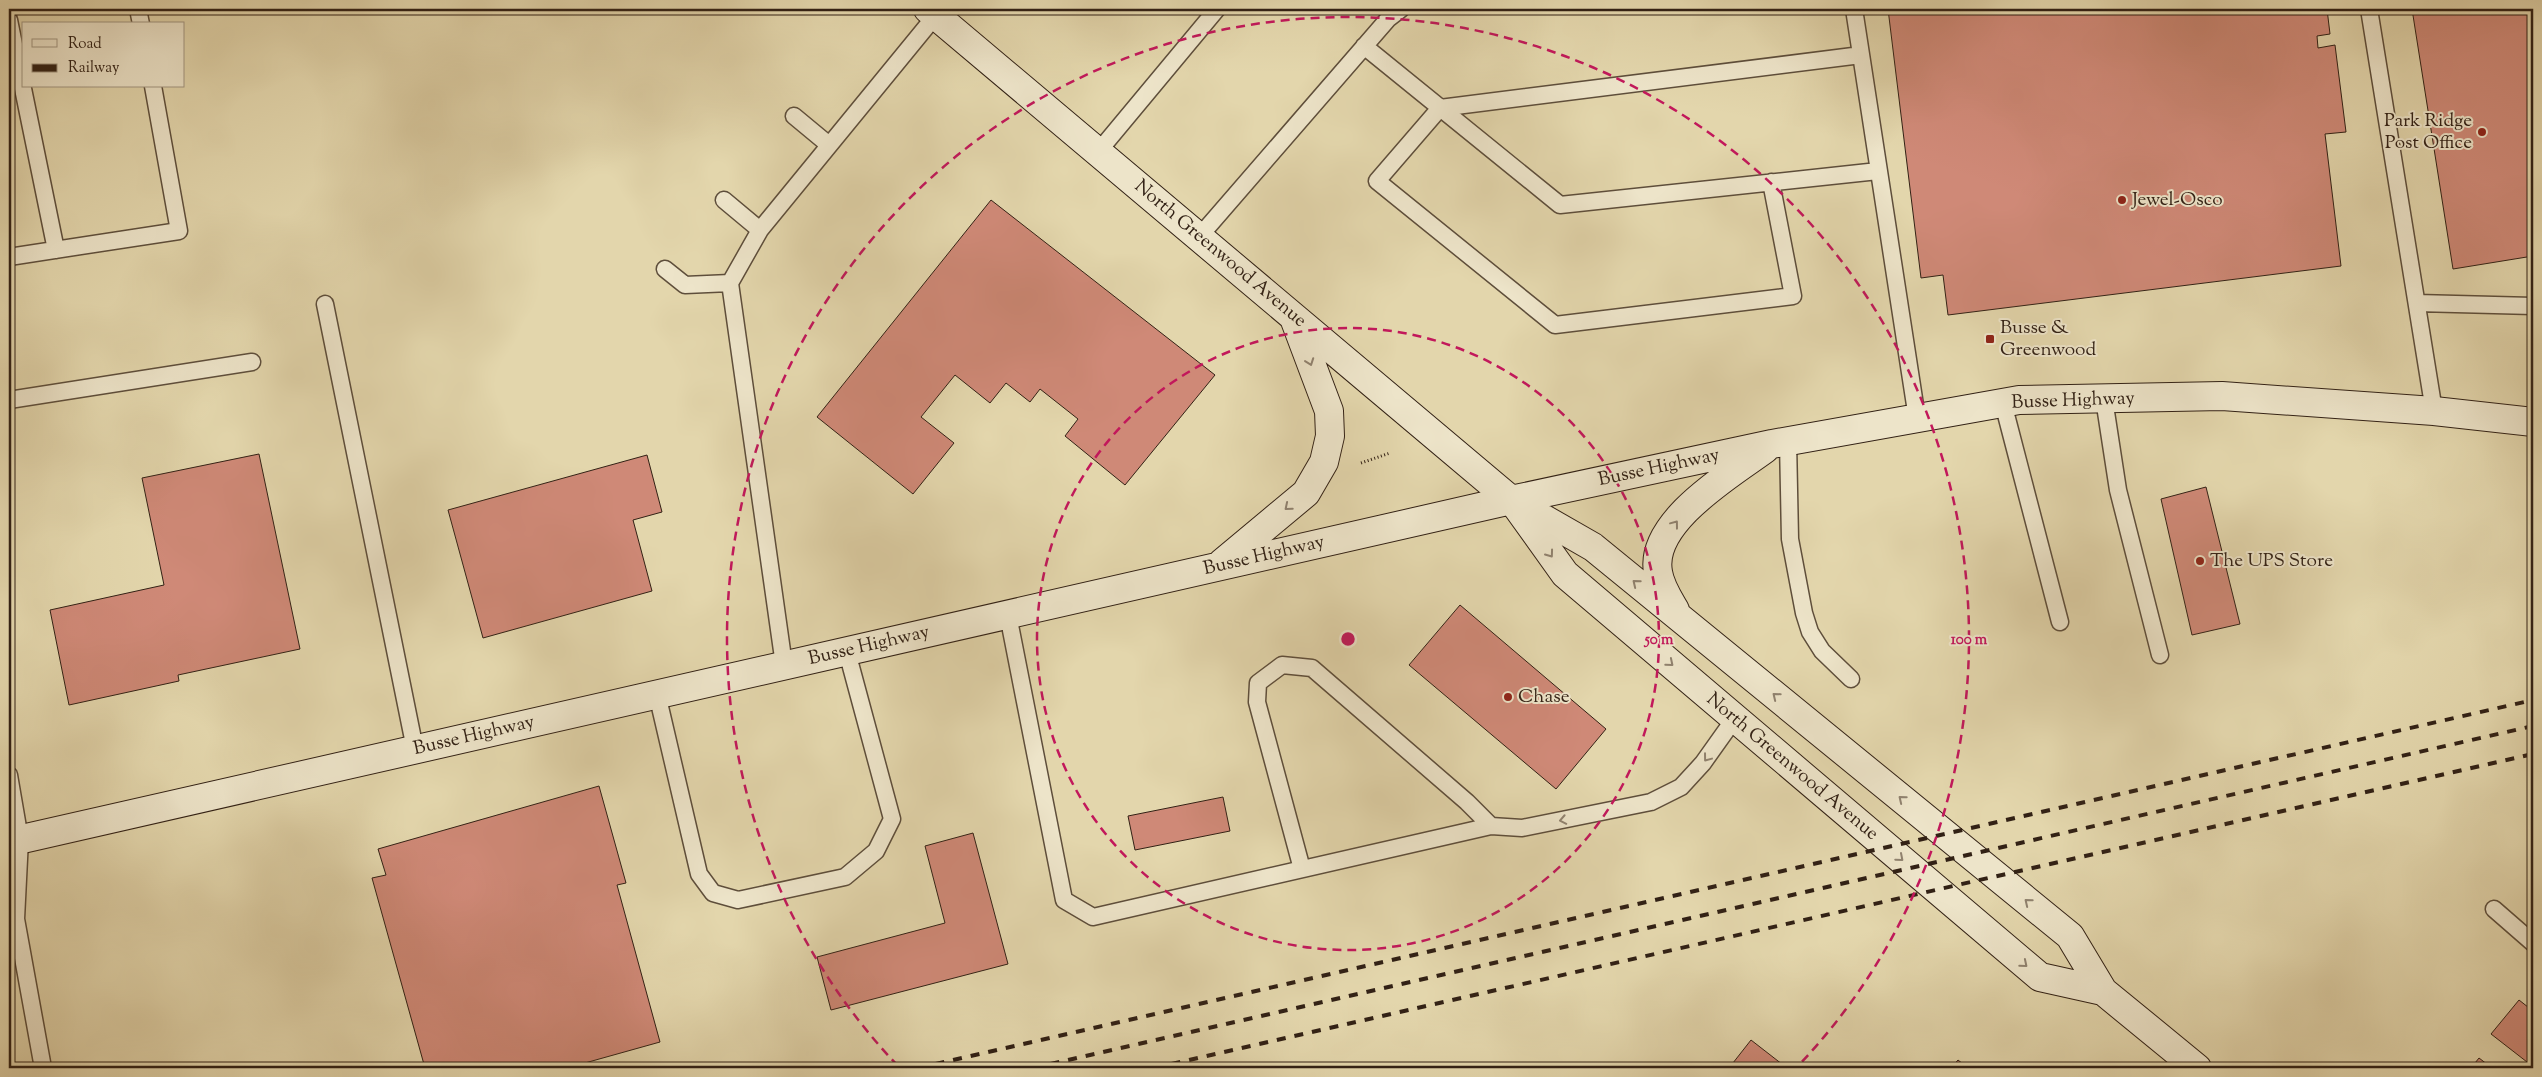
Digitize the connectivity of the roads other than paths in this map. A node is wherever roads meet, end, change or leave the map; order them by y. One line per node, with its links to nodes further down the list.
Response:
1 (138, 9): 8 (lane)
2 (1217, 9): 17 (lane)
3 (1401, 9): 9 (lane)
4 (1854, 9): 10 (lane)
5 (2369, 9): 27 (lane)
6 (932, 12): 16 (lane); 17 (main road, North Greenwood Avenue)
7 (9, 20): 11 (lane)
8 (141, 22)
9 (1364, 46): 14 (lane); 22 (lane)
10 (1861, 55): 14 (lane); 18 (lane)
11 (22, 84)
12 (23, 88): 23 (lane)
13 (153, 88): 23 (lane)
14 (1440, 108): 19 (lane); 19 (lane)
15 (794, 116): 16 (lane)
16 (829, 145): 21 (lane)
17 (1098, 152): 22 (main road, North Greenwood Avenue)
18 (1878, 171): 19 (lane); 36 (lane)
19 (1770, 182)
20 (724, 200): 21 (lane)
21 (760, 230): 26 (lane)
22 (1199, 237): 30 (main road, North Greenwood Avenue)
23 (56, 250): 24 (lane)
24 (9, 257)
25 (665, 269): 26 (lane)
26 (730, 283): 46 (lane)
27 (2417, 303): 29 (lane); 35 (lane)
28 (325, 304): 50 (lane)
29 (2533, 306)
30 (1294, 316): 39 (main road, North Greenwood Avenue); 40 (main road, one-way to 40)
31 (252, 362): 33 (lane)
32 (2104, 399): 34 (main road, Busse Highway); 35 (main road, Busse Highway); 45 (lane)
33 (9, 400)
34 (2003, 403): 36 (main road, Busse Highway); 43 (lane)
35 (2434, 411): 37 (main road, Busse Highway)
36 (1916, 418): 38 (main road, Busse Highway)
37 (2533, 422)
38 (1780, 442): 39 (main road, Busse Highway); 42 (main road, one-way to 38); 47 (lane)
39 (1512, 500): 40 (main road, Busse Highway); 42 (main road, North Greenwood Avenue, one-way to 39); 49 (main road, North Greenwood Avenue, one-way to 49)
40 (1217, 567): 41 (main road, Busse Highway)
41 (1008, 615): 44 (main road, Busse Highway); 54 (lane)
42 (1678, 616): 57 (main road, North Greenwood Avenue, one-way to 42)
43 (2060, 622)
44 (847, 652): 46 (main road, Busse Highway); 48 (lane)
45 (2160, 655)
46 (784, 665): 48 (main road, Busse Highway)
47 (1851, 679)
48 (657, 694): 50 (main road, Busse Highway)
49 (1735, 718): 52 (lane, one-way to 52); 57 (main road, North Greenwood Avenue, one-way to 57)
50 (415, 750): 53 (main road, Busse Highway)
51 (9, 775): 53 (lane)
52 (1491, 826): 54 (lane); 54 (lane)
53 (14, 840): 58 (lane)
54 (1302, 869)
55 (2494, 909): 56 (lane)
56 (2533, 942)
57 (2104, 991): 59 (main road, North Greenwood Avenue)
58 (43, 1068)
59 (2197, 1068)

